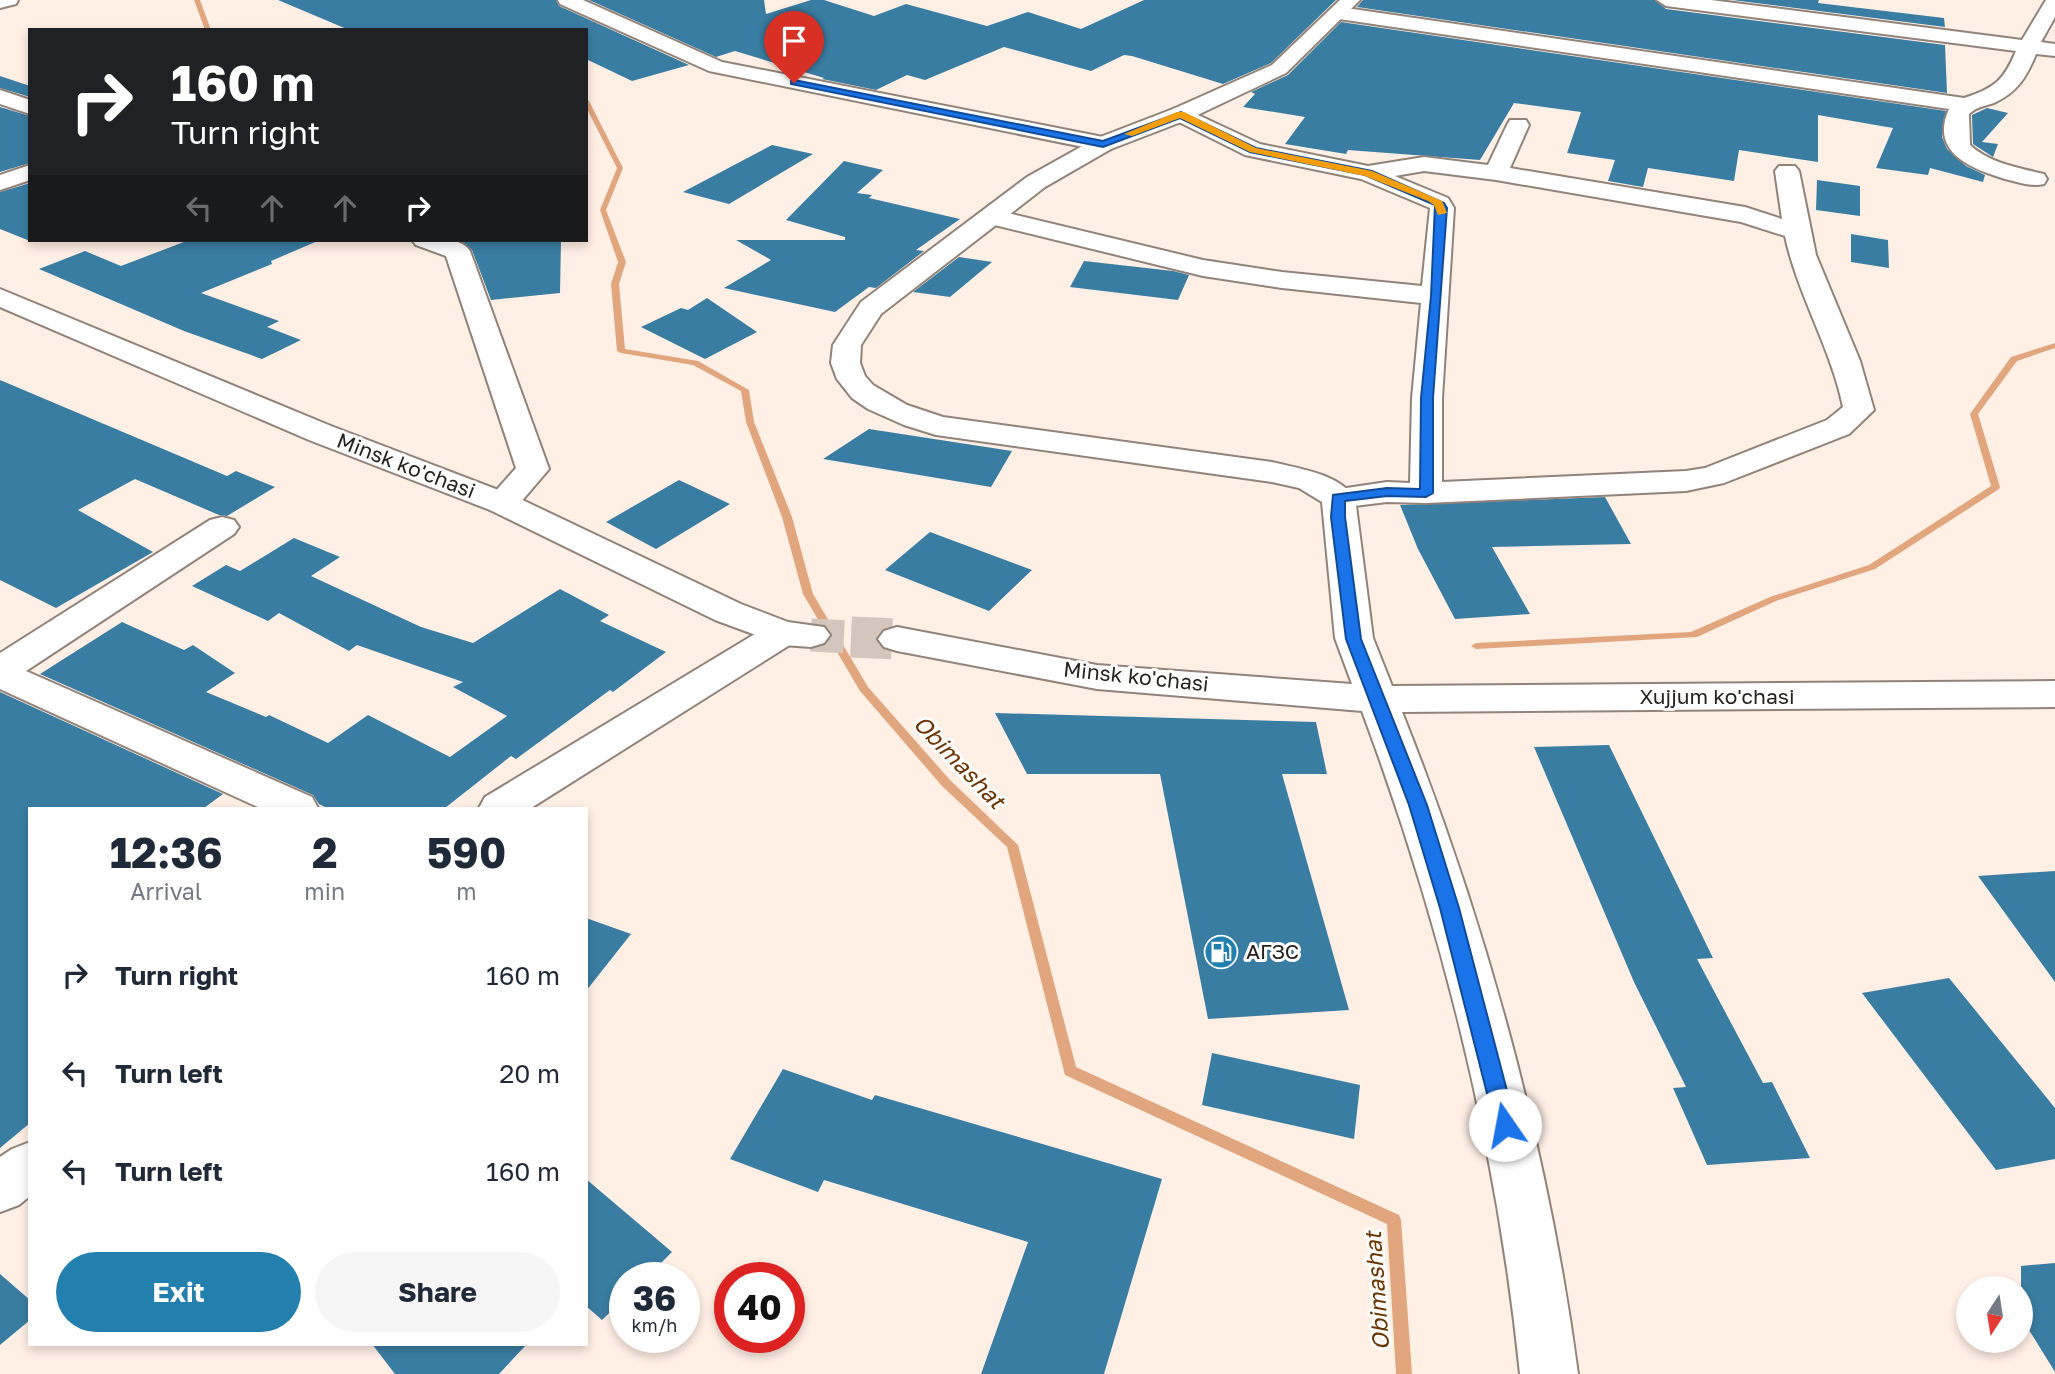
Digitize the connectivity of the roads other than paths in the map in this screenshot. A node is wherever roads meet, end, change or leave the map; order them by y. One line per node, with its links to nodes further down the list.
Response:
1 (9, 0): 5 (street)
2 (567, 0): 14 (street)
3 (1666, 0): 7 (street)
4 (2055, 1): 7 (street)
5 (0, 2)
6 (1345, 6): 10 (street); 12 (street)
7 (2029, 46): 8 (street); 10 (street)
8 (2055, 50)
9 (0, 97): 11 (street)
10 (1966, 105): 19 (street)
11 (28, 106)
12 (1181, 114): 14 (street); 17 (street)
13 (1518, 125): 18 (street)
14 (1103, 144): 21 (street)
15 (1787, 171): 22 (street)
16 (28, 173): 20 (street)
17 (1368, 173): 18 (street); 24 (street)
18 (1496, 173): 22 (street)
19 (2035, 179)
20 (0, 183)
21 (991, 217): 24 (street); 27 (street)
22 (1795, 231): 26 (street)
23 (431, 242): 28 (street)
24 (1437, 296): 26 (street)
25 (0, 297): 28 (street, Minsk ko'chasi)
26 (1426, 493): 27 (street)
27 (1338, 498): 33 (street)
28 (502, 503): 35 (street, Minsk ko'chasi)
29 (222, 527): 31 (street)
30 (897, 639): 33 (street, Minsk ko'chasi)
31 (0, 672): 34 (street)
32 (2055, 694): 33 (street, Xujjum ko'chasi)
33 (1378, 699): 38 (street)
34 (295, 807)
35 (502, 807)
36 (28, 1167): 37 (street)
37 (0, 1188)
38 (1549, 1374)

